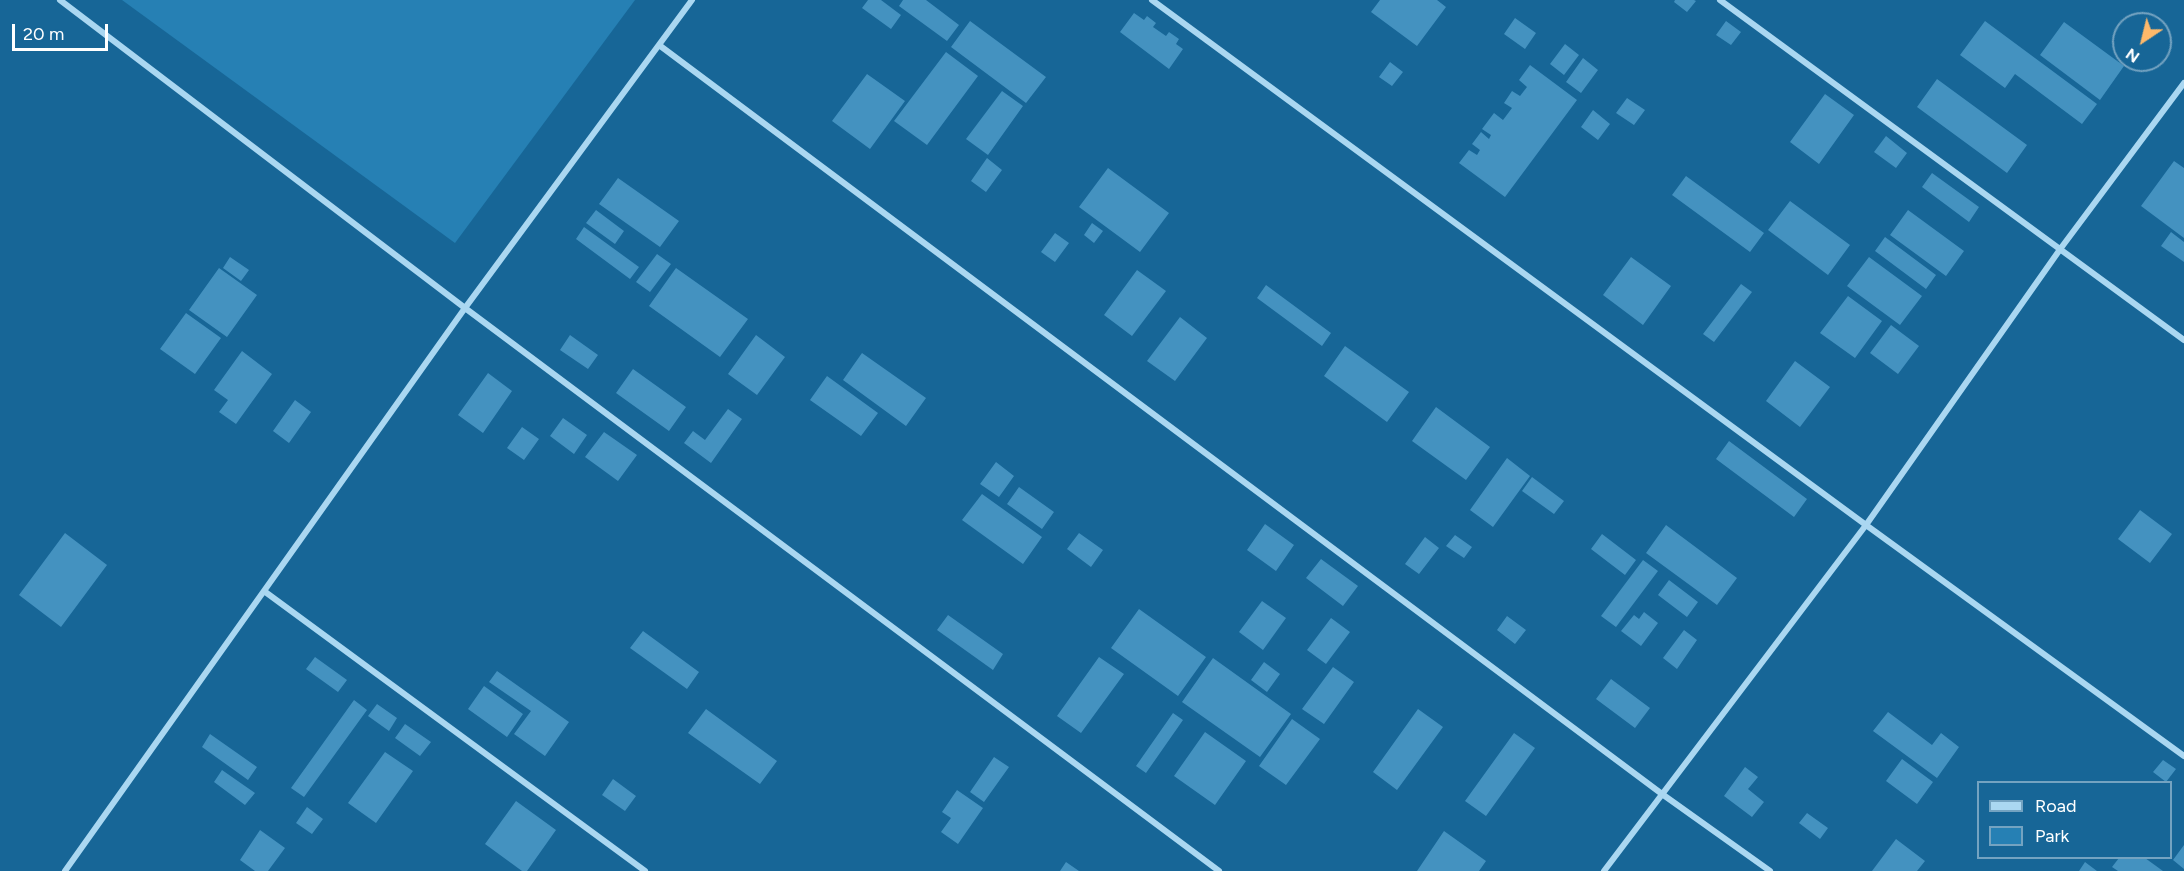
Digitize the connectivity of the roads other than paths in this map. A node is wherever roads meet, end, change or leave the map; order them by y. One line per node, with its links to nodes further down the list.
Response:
1 (60, 0): 8 (street)
2 (692, 0): 5 (street)
3 (1152, 0): 10 (street)
4 (1720, 0): 7 (street)
5 (659, 45): 8 (street); 13 (street)
6 (2184, 83): 7 (street)
7 (2061, 248): 9 (street); 10 (street)
8 (465, 308): 11 (street); 16 (street)
9 (2184, 340)
10 (1866, 525): 12 (street); 13 (street)
11 (264, 591): 14 (street); 15 (street)
12 (2184, 756)
13 (1662, 794): 17 (street); 18 (street)
14 (66, 871)
15 (645, 871)
16 (1219, 871)
17 (1604, 871)
18 (1770, 871)

